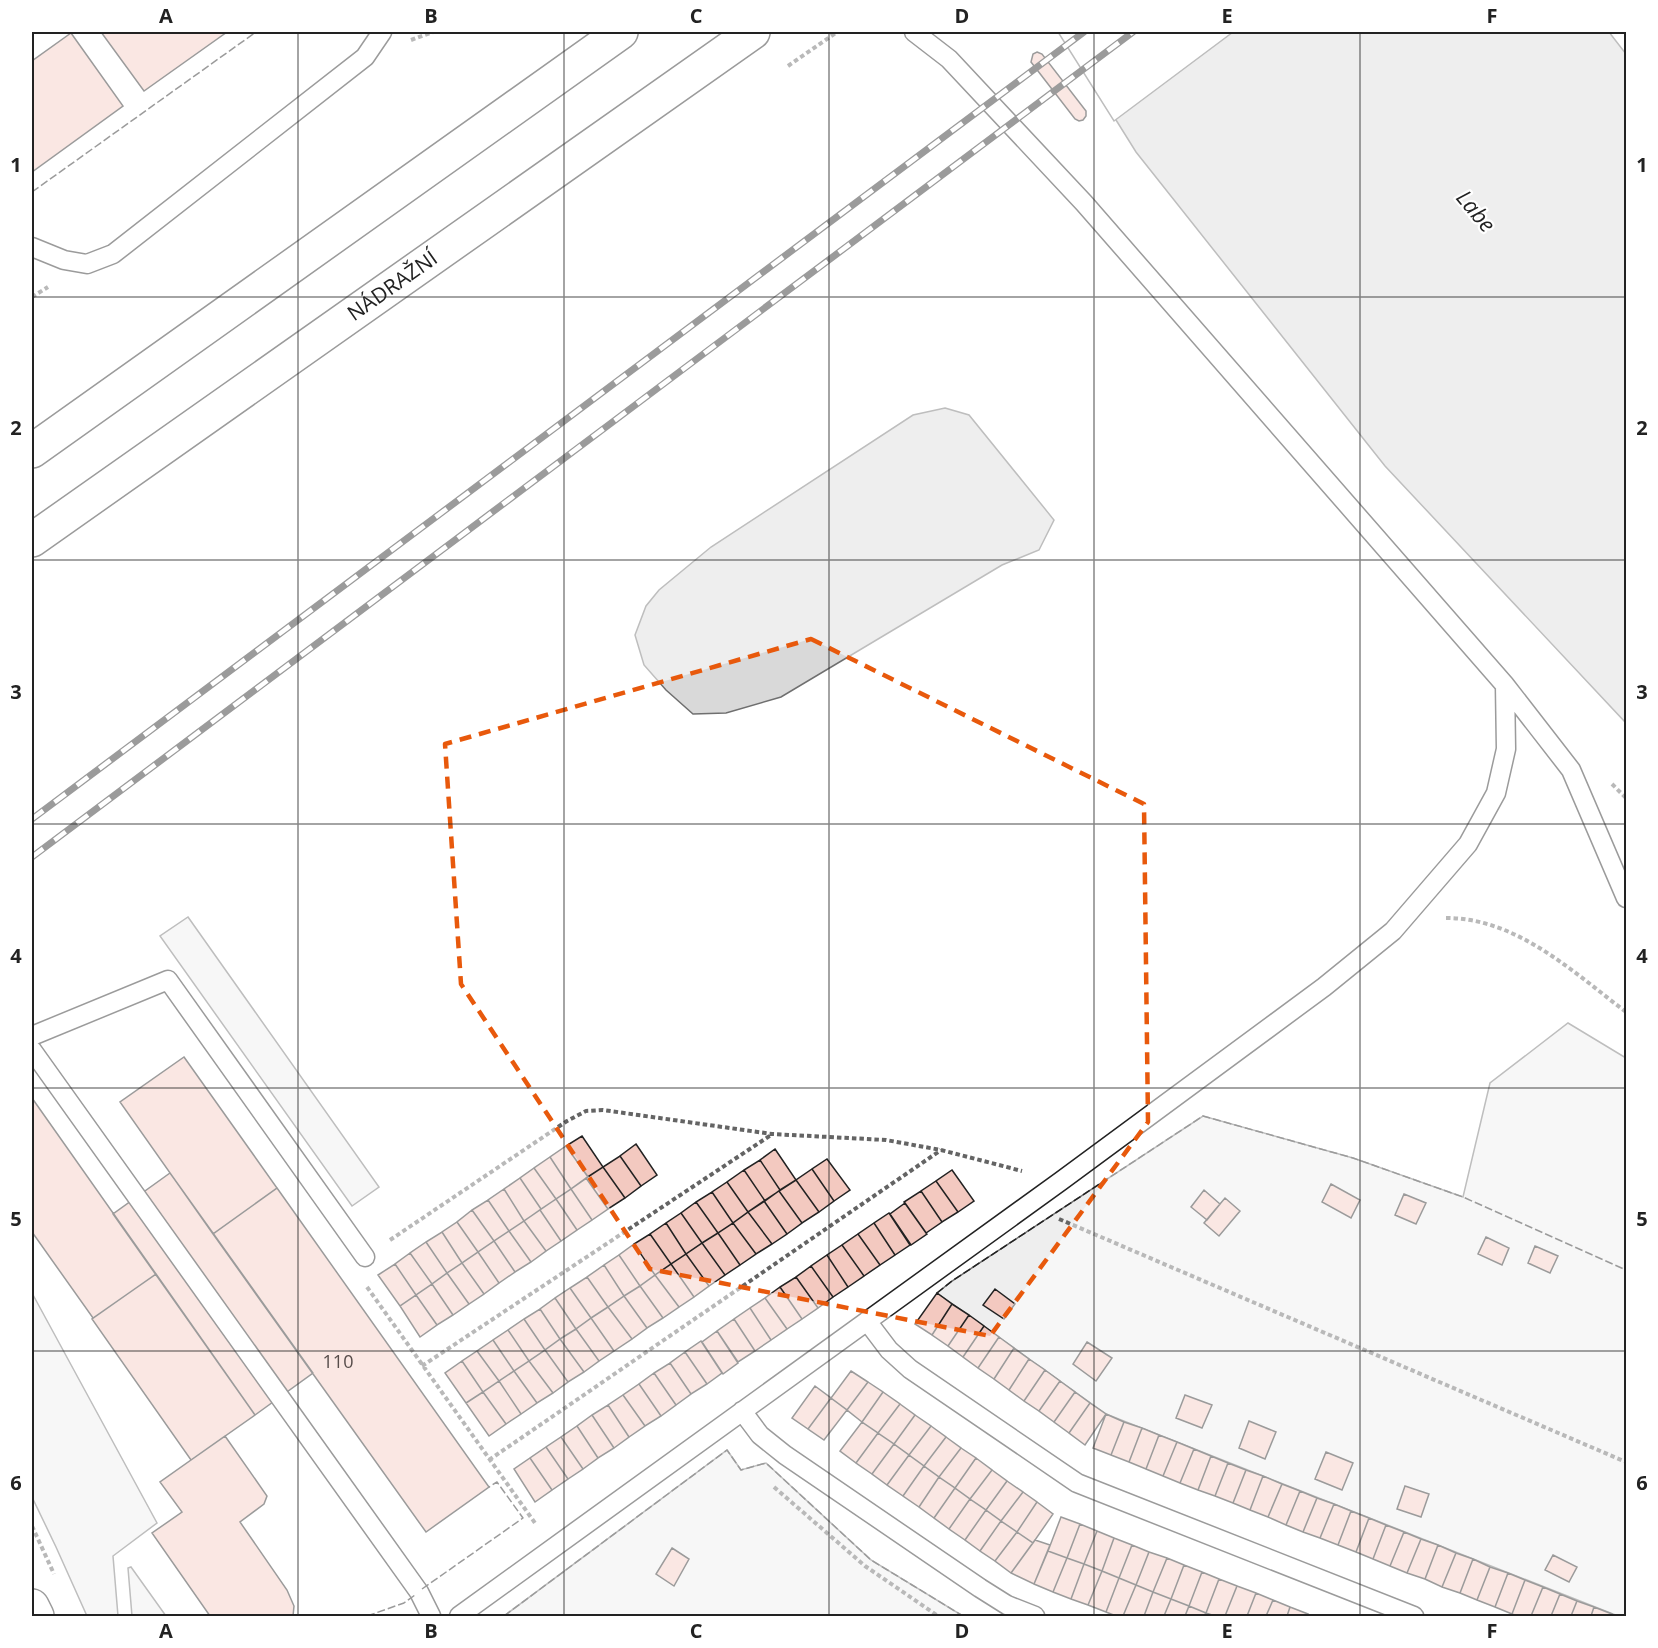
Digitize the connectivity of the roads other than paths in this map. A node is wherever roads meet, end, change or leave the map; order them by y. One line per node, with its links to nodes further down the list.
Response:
1 (381, 32): 5 (lane)
2 (621, 32): 6 (main road)
3 (753, 32): 7 (main road, NÁDRAŽNÍ)
4 (914, 32): 8 (lane)
5 (32, 248)
6 (32, 451)
7 (32, 540)
8 (1505, 685): 9 (lane); 13 (lane)
9 (1626, 898)
10 (32, 1036): 12 (lane)
11 (32, 1050): 17 (lane)
12 (365, 1257)
13 (867, 1321): 14 (lane); 20 (lane)
14 (742, 1411): 18 (lane); 19 (lane)
15 (32, 1606): 16 (main road)
16 (37, 1617)
17 (431, 1617)
18 (459, 1617)
19 (1035, 1617)
20 (1414, 1617)

